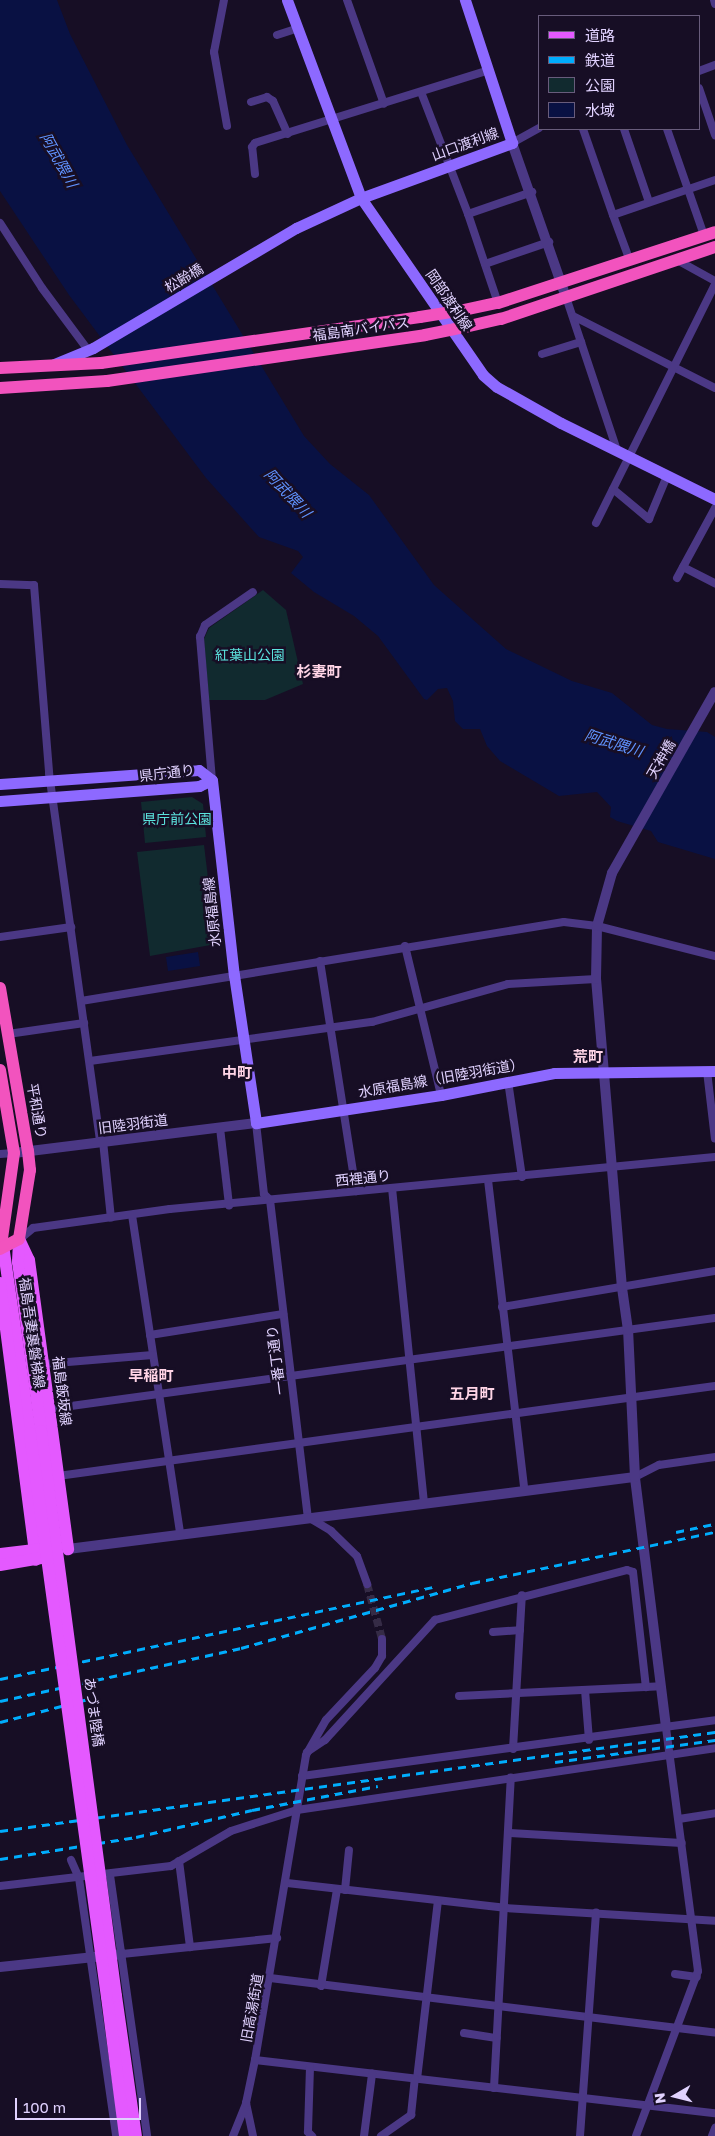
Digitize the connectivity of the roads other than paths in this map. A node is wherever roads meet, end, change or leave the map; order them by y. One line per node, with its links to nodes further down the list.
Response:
1 (224, 0): 15 (street)
2 (287, 0): 5 (main road, 岡部渡利線)
3 (347, 0): 13 (street)
4 (465, 0): 8 (main road, 山口渡利線)
5 (298, 28): 6 (street); 14 (main road, 岡部渡利線)
6 (277, 36)
7 (715, 64): 9 (street)
8 (489, 70): 11 (street); 22 (main road, 山口渡利線)
9 (700, 71)
10 (700, 91): 21 (street)
11 (421, 92): 13 (street); 23 (street)
12 (251, 102): 20 (street)
13 (384, 104): 14 (street)
14 (334, 121): 20 (street); 28 (main road, 岡部渡利線)
15 (227, 126)
16 (538, 129): 22 (street)
17 (583, 130): 31 (street)
18 (624, 130): 29 (street)
19 (667, 130): 26 (street)
20 (288, 134): 24 (street)
21 (715, 135)
22 (512, 142): 23 (main road, 山口渡利線); 27 (street)
23 (447, 166): 28 (main road, 山口渡利線); 30 (street)
24 (255, 174)
25 (715, 180): 26 (street)
26 (687, 189): 29 (street); 34 (street)
27 (532, 192): 30 (street); 37 (street)
28 (361, 198): 33 (main road, 山口渡利線); 55 (main road, 岡部渡利線)
29 (649, 202): 31 (street)
30 (468, 214): 41 (street)
31 (613, 215): 40 (street)
32 (0, 223): 35 (street)
33 (290, 231): 48 (main road, 松齢橋)
34 (710, 234): 40 (highway, 福島南バイパス)
35 (9, 238): 36 (street); 48 (street)
36 (0, 240)
37 (549, 242): 41 (street); 43 (street)
38 (715, 247): 39 (highway, 福島南バイパス)
39 (677, 260): 42 (street); 44 (highway, 福島南バイパス)
40 (630, 261): 43 (highway, 福島南バイパス)
41 (485, 264): 45 (street)
42 (715, 282): 51 (street)
43 (562, 283): 44 (street); 45 (highway, 福島南バイパス)
44 (566, 297): 46 (street); 53 (highway, 福島南バイパス, bridge)
45 (498, 303): 50 (highway, 福島南バイパス, bridge)
46 (573, 316): 47 (street); 51 (street)
47 (581, 342): 49 (street); 55 (street)
48 (91, 349): 50 (main road)
49 (542, 354)
50 (48, 366): 52 (highway, 福島南バイパス)
51 (674, 367): 54 (street); 56 (street)
52 (0, 368)
53 (0, 388)
54 (715, 388)
55 (617, 450): 56 (main road, 岡部渡利線)
56 (629, 457): 57 (main road, 岡部渡利線); 58 (street)
57 (668, 476): 58 (street); 59 (main road, 岡部渡利線)
58 (613, 489): 61 (street)
59 (715, 499)
60 (715, 508): 62 (street)
61 (596, 523)
62 (683, 567): 63 (street); 64 (street)
63 (677, 578)
64 (715, 583)
65 (0, 584): 69 (street)
66 (253, 592): 68 (street)
67 (715, 692): 73 (street, 天神橋)
68 (212, 780): 69 (main road, 県庁通り); 71 (main road, 県庁通り); 79 (main road, 水原福島線)
69 (50, 782): 70 (main road, 県庁通り); 71 (street)
70 (0, 784)
71 (53, 800): 72 (main road, 県庁通り); 74 (street)
72 (0, 801)
73 (597, 926): 76 (street); 77 (street); 80 (street, 天神橋)
74 (70, 927): 75 (street); 82 (street)
75 (0, 937)
76 (405, 946): 78 (street); 83 (street)
77 (715, 956)
78 (320, 961): 79 (street); 85 (street)
79 (234, 975): 82 (street); 87 (main road, 水原福島線)
80 (596, 979): 83 (street); 91 (street, 天神橋)
81 (0, 988): 86 (highway, 平和通り)
82 (81, 1001): 84 (street)
83 (421, 1009): 85 (street); 93 (street)
84 (84, 1023): 86 (street); 88 (street)
85 (332, 1028): 87 (street); 94 (street)
86 (8, 1034): 99 (highway, 平和通り)
87 (243, 1042): 88 (street); 95 (main road)
88 (90, 1061): 98 (street)
89 (0, 1070): 100 (highway)
90 (711, 1071): 91 (main road, 水原福島線（旧陸羽街道）); 97 (street)
91 (603, 1072): 92 (main road, 水原福島線（旧陸羽街道）); 103 (street, 天神橋)
92 (508, 1081): 93 (main road, 水原福島線（旧陸羽街道）); 104 (street)
93 (441, 1095): 94 (main road, 水原福島線（旧陸羽街道）)
94 (345, 1111): 95 (main road, 水原福島線（旧陸羽街道）); 107 (street)
95 (256, 1123): 96 (street, 旧陸羽街道); 108 (street, 一番丁通り)
96 (220, 1128): 98 (street, 旧陸羽街道); 109 (street)
97 (715, 1139)
98 (101, 1141): 99 (street, 旧陸羽街道); 111 (street)
99 (28, 1151): 100 (street, 旧陸羽街道); 112 (highway, 平和通り)
100 (14, 1153): 101 (street); 113 (highway)
101 (0, 1154)
102 (715, 1157): 103 (street, 西裡通り)
103 (612, 1166): 104 (street, 西裡通り); 116 (street, 天神橋)
104 (522, 1177): 105 (street, 西裡通り)
105 (488, 1180): 106 (street, 西裡通り); 117 (street)
106 (392, 1188): 107 (street, 西裡通り); 124 (street)
107 (356, 1191): 108 (street, 西裡通り)
108 (270, 1200): 109 (street, 西裡通り); 118 (street, 一番丁通り)
109 (229, 1205): 110 (street, 西裡通り)
110 (132, 1215): 111 (street, 西裡通り); 121 (street)
111 (111, 1218): 112 (street, 西裡通り)
112 (19, 1239): 113 (highway); 125 (main road, 福島飯坂線); 133 (main road, 福島吾妻裏磐梯線)
113 (1, 1246): 133 (main road, 福島吾妻裏磐梯線)
114 (715, 1271): 116 (street)
115 (0, 1284): 145 (main road)
116 (622, 1288): 117 (street); 120 (street, 天神橋)
117 (502, 1307): 122 (street)
118 (284, 1314): 121 (street); 126 (street, 一番丁通り)
119 (715, 1318): 120 (street)
120 (628, 1330): 122 (street); 129 (street, 天神橋)
121 (150, 1335): 123 (street)
122 (508, 1345): 124 (street); 131 (street)
123 (153, 1356): 125 (street); 128 (street)
124 (410, 1358): 126 (street); 132 (street)
125 (44, 1364): 130 (main road, 福島飯坂線)
126 (291, 1376): 128 (street); 134 (street, 一番丁通り)
127 (715, 1386): 129 (street)
128 (159, 1394): 130 (street); 136 (street)
129 (631, 1397): 131 (street); 138 (street, 天神橋)
130 (49, 1409): 137 (main road, 福島飯坂線)
131 (515, 1413): 132 (street); 139 (street)
132 (416, 1426): 134 (street); 140 (street)
133 (36, 1432): 193 (main road, あづま陸橋, bridge)
134 (298, 1443): 136 (street); 141 (street, 一番丁通り)
135 (715, 1457): 138 (street)
136 (169, 1460): 137 (street); 142 (street)
137 (58, 1476): 143 (main road, 福島飯坂線)
138 (635, 1476): 139 (street); 152 (street, 天神橋)
139 (524, 1488): 140 (street)
140 (424, 1502): 141 (street)
141 (308, 1517): 142 (street); 147 (street)
142 (180, 1534): 143 (street)
143 (68, 1549): 145 (main road)
144 (0, 1554): 145 (main road)
145 (35, 1555): 146 (main road)
146 (0, 1565)
147 (367, 1584)
148 (522, 1595): 149 (street); 153 (street); 162 (street)
149 (520, 1630): 150 (street); 155 (street)
150 (492, 1632)
151 (382, 1640): 162 (street, 旧高湯街道)
152 (661, 1686): 153 (street); 158 (street, 天神橋)
153 (646, 1687): 154 (street)
154 (585, 1690): 155 (street); 159 (street)
155 (517, 1693): 156 (street); 161 (street)
156 (459, 1696)
157 (715, 1720): 158 (street)
158 (666, 1727): 159 (street); 163 (street)
159 (589, 1740): 161 (street)
160 (715, 1748): 163 (street)
161 (513, 1749): 164 (street)
162 (307, 1752): 164 (street, 旧高湯街道)
163 (669, 1755): 165 (street); 168 (street)
164 (302, 1776): 166 (street, 旧高湯街道)
165 (511, 1777): 166 (street); 169 (street)
166 (297, 1810): 173 (street); 176 (street, 旧高湯街道)
167 (715, 1814): 168 (street)
168 (679, 1819): 170 (street)
169 (510, 1833): 170 (street); 180 (street)
170 (682, 1843): 182 (street)
171 (349, 1850): 178 (street)
172 (71, 1860): 175 (street)
173 (179, 1861): 174 (street); 185 (street)
174 (110, 1875): 175 (street); 186 (street)
175 (79, 1878): 177 (street); 187 (street)
176 (287, 1883): 178 (street); 184 (street, 旧高湯街道)
177 (0, 1886)
178 (341, 1889): 179 (street); 192 (street)
179 (438, 1901): 180 (street); 194 (street)
180 (505, 1908): 181 (street); 195 (street)
181 (596, 1913): 182 (street); 196 (street)
182 (692, 1918): 183 (street); 190 (street)
183 (715, 1921)
184 (277, 1938): 185 (street); 191 (street, 旧高湯街道)
185 (190, 1947): 186 (street)
186 (122, 1954): 187 (street); 214 (street)
187 (90, 1957): 188 (street); 211 (street)
188 (0, 1967)
189 (675, 1974): 190 (street)
190 (696, 1977): 197 (street)
191 (270, 1978): 192 (street); 201 (street, 旧高湯街道)
192 (321, 1986): 194 (street)
193 (111, 1997): 212 (main road); 213 (main road)
194 (426, 2000): 195 (street); 204 (street)
195 (499, 2008): 196 (street); 200 (street)
196 (589, 2018): 197 (street); 206 (street)
197 (677, 2028): 199 (street); 208 (street)
198 (464, 2033): 200 (street)
199 (715, 2033)
200 (497, 2038): 205 (street)
201 (256, 2060): 202 (street); 207 (street, 旧高湯街道)
202 (310, 2067): 203 (street); 217 (street)
203 (372, 2074): 204 (street); 218 (street)
204 (416, 2079): 205 (street); 219 (street)
205 (494, 2088): 206 (street)
206 (583, 2098): 208 (street); 220 (street)
207 (246, 2103): 215 (street, 旧高湯街道); 216 (street)
208 (648, 2105): 209 (street); 221 (street)
209 (715, 2113)
210 (715, 2128): 222 (street)
211 (116, 2136)
212 (125, 2136)
213 (136, 2136)
214 (146, 2136)
215 (233, 2136)
216 (252, 2136)
217 (312, 2136)
218 (364, 2136)
219 (381, 2136)
220 (580, 2136)
221 (636, 2136)
222 (712, 2136)

